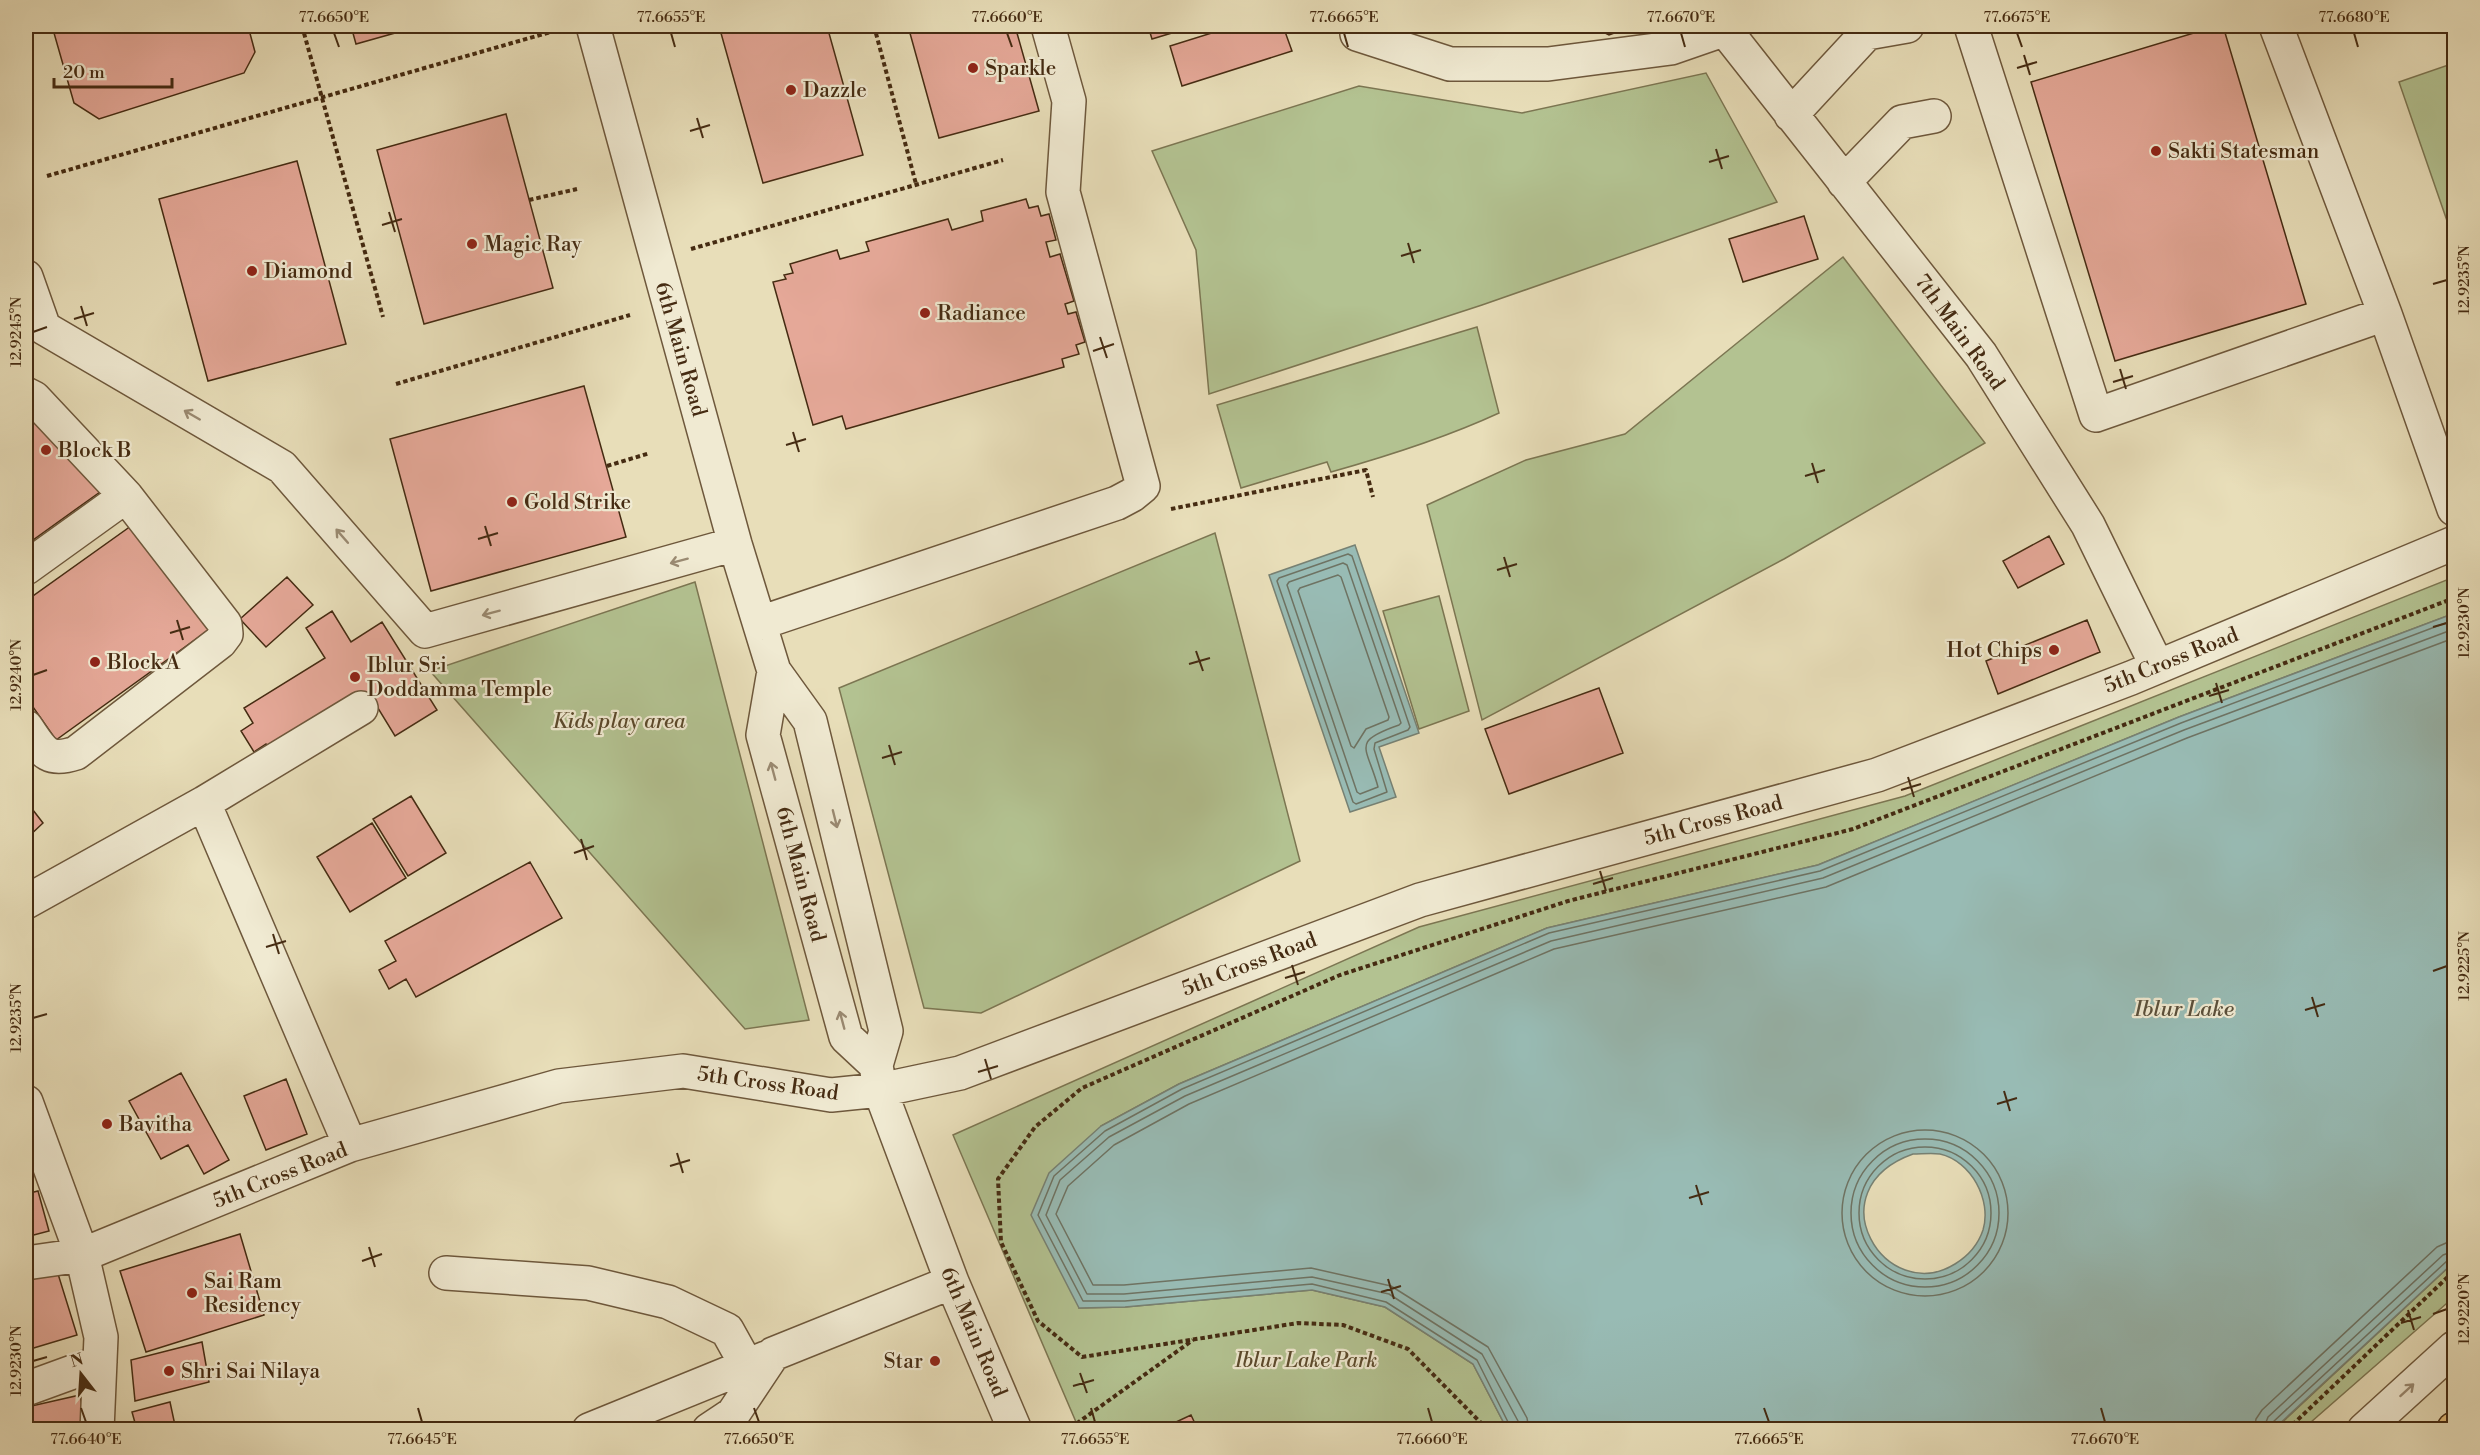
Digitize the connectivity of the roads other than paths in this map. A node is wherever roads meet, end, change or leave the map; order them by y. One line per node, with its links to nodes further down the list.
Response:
1 (594, 26): 18 (street, 6th Main Road)
2 (1048, 26): 20 (street)
3 (1907, 26): 8 (street)
4 (1971, 26): 12 (street)
5 (2276, 26): 12 (street)
6 (1723, 28): 7 (street); 8 (street, 7th Main Road)
7 (1357, 34)
8 (1791, 115): 10 (street, 7th Main Road)
9 (1934, 116): 10 (street)
10 (1844, 182): 21 (street, 7th Main Road)
11 (26, 277): 13 (street)
12 (2385, 314): 16 (street)
13 (35, 339): 18 (street, one-way to 13)
14 (26, 394): 15 (street)
15 (126, 496): 19 (street); 24 (street)
16 (2454, 509)
17 (2454, 543): 21 (street, 5th Cross Road)
18 (735, 544): 20 (street, 6th Main Road)
19 (26, 568)
20 (760, 623): 22 (street, 6th Main Road)
21 (2157, 666): 27 (street, 5th Cross Road)
22 (774, 670): 27 (street, 6th Main Road, one-way to 27); 27 (street, 6th Main Road, one-way to 22)
23 (361, 708): 25 (street)
24 (26, 728)
25 (204, 803): 26 (street); 29 (street)
26 (26, 902)
27 (878, 1078): 29 (street, 5th Cross Road); 33 (street, 6th Main Road)
28 (26, 1102): 30 (street)
29 (350, 1145): 30 (street, 5th Cross Road)
30 (82, 1255): 31 (street, 5th Cross Road); 36 (street)
31 (26, 1263)
32 (446, 1273): 35 (street)
33 (952, 1282): 35 (street); 41 (street, 6th Main Road)
34 (2454, 1348): 42 (street, one-way to 34)
35 (760, 1360): 39 (street); 40 (street)
36 (100, 1362): 37 (street); 38 (street)
37 (26, 1389)
38 (97, 1430)
39 (589, 1430)
40 (708, 1430)
41 (1016, 1430)
42 (2364, 1430)

